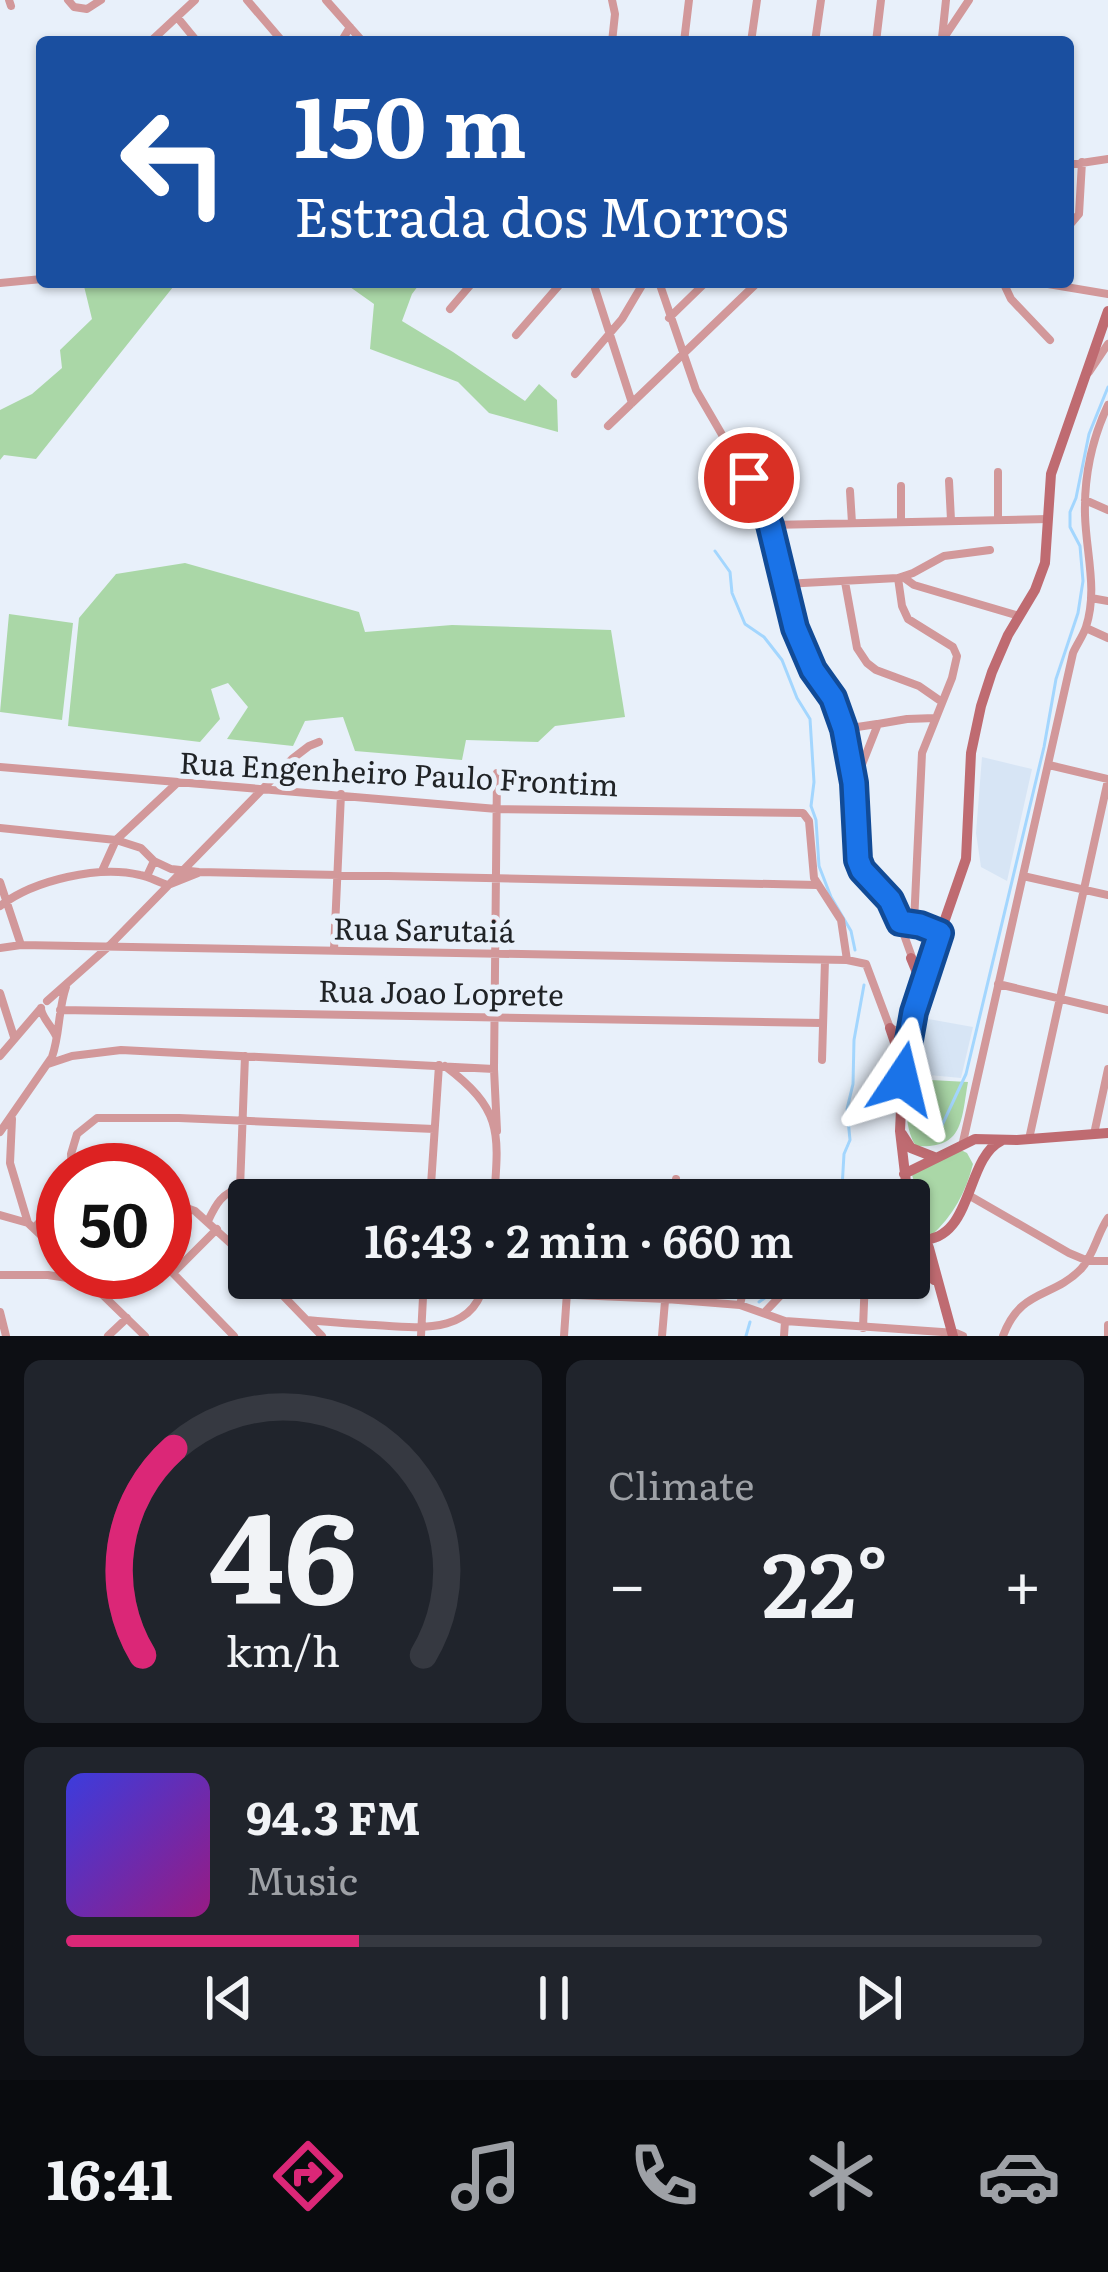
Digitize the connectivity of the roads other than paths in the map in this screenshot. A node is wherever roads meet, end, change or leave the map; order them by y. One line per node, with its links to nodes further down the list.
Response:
1 (68, 0): 2 (street)
2 (101, 0)
3 (195, 0): 16 (street)
4 (247, 0): 20 (street)
5 (326, 0): 17 (street)
6 (612, 0): 14 (street)
7 (624, 0): 14 (street)
8 (689, 0): 24 (street)
9 (757, 0): 25 (street)
10 (820, 0): 26 (street)
11 (881, 0): 27 (street)
12 (969, 0): 15 (street)
13 (945, 2): 15 (street); 28 (street)
14 (615, 14): 23 (street)
15 (959, 15): 29 (street)
16 (177, 17): 18 (street); 19 (street)
17 (350, 27): 21 (street); 22 (street)
18 (156, 36)
19 (193, 36)
20 (279, 36)
21 (345, 36)
22 (358, 36)
23 (611, 36)
24 (684, 36)
25 (752, 36)
26 (816, 36)
27 (877, 36)
28 (942, 36)
29 (944, 36)
30 (1108, 159): 31 (street)
31 (1082, 162): 32 (street); 33 (street)
32 (1074, 164)
33 (1074, 220)
34 (36, 280): 35 (street)
35 (0, 284)
36 (468, 288): 46 (street)
37 (557, 288): 50 (street)
38 (595, 288): 49 (street)
39 (640, 288): 49 (street)
40 (661, 288): 48 (street)
41 (700, 288): 48 (street)
42 (752, 288): 53 (street)
43 (1005, 288): 51 (street)
44 (1072, 288): 45 (street)
45 (1108, 294)
46 (450, 309)
47 (1108, 311): 55 (main road)
48 (669, 318): 53 (street)
49 (610, 334): 54 (street); 56 (street)
50 (517, 335)
51 (1050, 340)
52 (1108, 344): 55 (street)
53 (682, 356): 56 (street); 70 (street)
54 (575, 374)
55 (1083, 376): 66 (main road)
56 (632, 403): 58 (street)
57 (1108, 405): 63 (street)
58 (608, 426)
59 (998, 472): 65 (street)
60 (949, 481): 67 (street)
61 (901, 487): 68 (street)
62 (850, 490): 69 (street)
63 (1085, 500): 64 (street); 75 (street)
64 (1108, 510)
65 (998, 518): 66 (street); 67 (street)
66 (1048, 519): 77 (main road)
67 (950, 520): 68 (street)
68 (902, 522): 69 (street)
69 (852, 523): 70 (street)
70 (770, 525): 74 (street)
71 (990, 550): 72 (street)
72 (900, 577): 73 (street); 77 (street); 80 (street)
73 (845, 582): 74 (street); 80 (street)
74 (784, 584): 83 (street)
75 (1091, 598): 76 (street); 78 (street)
76 (1108, 601)
77 (1020, 616): 112 (main road)
78 (1086, 628): 79 (street); 85 (street)
79 (1108, 638)
80 (942, 702): 81 (street)
81 (935, 718): 82 (street); 111 (street)
82 (878, 724): 83 (street); 90 (street)
83 (844, 729): 90 (street)
84 (319, 742): 91 (street)
85 (1049, 765): 88 (street); 102 (street)
86 (0, 767): 89 (street, Rua Engenheiro Paulo Frontim)
87 (497, 772): 93 (street)
88 (1108, 780): 107 (street)
89 (177, 783): 91 (street, Rua Engenheiro Paulo Frontim); 95 (street)
90 (854, 783): 110 (street)
91 (261, 791): 92 (street, Rua Engenheiro Paulo Frontim); 97 (street)
92 (341, 794): 93 (street, Rua Engenheiro Paulo Frontim); 101 (street)
93 (497, 808): 103 (street); 106 (street, Rua Engenheiro Paulo Frontim)
94 (0, 828): 95 (street)
95 (116, 840): 96 (street); 98 (street)
96 (154, 861): 97 (street); 100 (street)
97 (184, 868): 99 (street); 105 (street)
98 (102, 871): 100 (street); 109 (street)
99 (199, 872): 101 (street); 105 (street)
100 (147, 876): 105 (street)
101 (338, 876): 103 (street); 117 (street)
102 (1023, 876): 107 (street); 125 (street)
103 (495, 880): 106 (street); 118 (street)
104 (0, 882): 109 (street)
105 (168, 885): 115 (street)
106 (817, 885): 121 (street)
107 (1083, 890): 108 (street); 128 (street)
108 (1108, 895)
109 (3, 903): 113 (street)
110 (900, 922): 111 (street); 119 (street)
111 (914, 923): 112 (street)
112 (940, 933): 123 (main road)
113 (21, 945): 114 (street, Rua Sarutaiá); 116 (street, Rua Sarutaiá)
114 (74, 946): 115 (street, Rua Sarutaiá); 122 (street)
115 (108, 947): 117 (street, Rua Sarutaiá); 122 (street)
116 (0, 948)
117 (334, 950): 118 (street, Rua Sarutaiá)
118 (495, 954): 120 (street, Rua Sarutaiá); 133 (street)
119 (911, 958): 123 (street); 124 (main road)
120 (825, 959): 121 (street, Rua Sarutaiá); 134 (street)
121 (848, 960): 132 (street)
122 (83, 968): 126 (street)
123 (927, 969): 124 (main road)
124 (922, 984): 136 (main road)
125 (998, 984): 128 (street); 160 (street)
126 (66, 985): 129 (street); 131 (street)
127 (0, 993): 137 (street)
128 (1058, 999): 130 (street); 156 (street)
129 (59, 1010): 131 (street); 131 (street); 133 (street, Rua Joao Loprete); 138 (street)
130 (1108, 1010)
131 (45, 1011): 137 (street); 138 (street)
132 (886, 1014): 135 (street); 136 (street)
133 (495, 1016): 134 (street, Rua Joao Loprete); 146 (street)
134 (822, 1022): 142 (street)
135 (890, 1028): 136 (street); 145 (main road)
136 (910, 1031): 145 (main road)
137 (14, 1038): 139 (street)
138 (56, 1041): 140 (street); 143 (street)
139 (0, 1056)
140 (72, 1056): 141 (street); 143 (street)
141 (245, 1056): 144 (street); 149 (street)
142 (822, 1060)
143 (48, 1064): 148 (street)
144 (441, 1065): 146 (street); 151 (street); 152 (street)
145 (903, 1066): 153 (main road)
146 (494, 1069): 152 (street)
147 (1108, 1069): 155 (street)
148 (12, 1117): 150 (street); 158 (street)
149 (243, 1120): 151 (street); 159 (street); 164 (street)
150 (2, 1130): 158 (street)
151 (434, 1130): 165 (street)
152 (497, 1131): 166 (street)
153 (900, 1131): 161 (main road); 163 (main road)
154 (1108, 1132): 155 (main road)
155 (1094, 1134): 156 (main road)
156 (1029, 1139): 157 (main road)
157 (1004, 1140): 160 (main road); 162 (main road)
158 (10, 1141): 175 (street)
159 (74, 1143)
160 (962, 1143): 161 (main road); 162 (main road)
161 (934, 1157): 163 (main road)
162 (980, 1164): 169 (main road)
163 (904, 1174): 167 (main road)
164 (240, 1179)
165 (431, 1179)
166 (495, 1179)
167 (905, 1179)
168 (228, 1192): 174 (street)
169 (970, 1196): 178 (main road); 183 (street)
170 (192, 1210): 174 (street)
171 (0, 1215): 175 (street)
172 (1108, 1218): 183 (street)
173 (36, 1221): 175 (street)
174 (208, 1221): 176 (street)
175 (31, 1225): 177 (street)
176 (217, 1229): 179 (street); 181 (street)
177 (36, 1230)
178 (946, 1232): 180 (main road); 185 (main road)
179 (228, 1239)
180 (930, 1239)
181 (192, 1250)
182 (930, 1259): 185 (main road)
183 (1088, 1261): 184 (street); 222 (street)
184 (1108, 1261)
185 (936, 1272): 189 (main road)
186 (930, 1273): 189 (main road)
187 (36, 1274): 188 (street)
188 (0, 1275)
189 (939, 1288): 212 (main road)
190 (192, 1293): 216 (street)
191 (106, 1299): 203 (street)
192 (286, 1299): 204 (street)
193 (423, 1299): 210 (street)
194 (477, 1299): 210 (street)
195 (567, 1299): 219 (street)
196 (666, 1299): 200 (street); 220 (street)
197 (742, 1299): 200 (street)
198 (777, 1299): 202 (street)
199 (864, 1299): 208 (street)
200 (740, 1306): 202 (street)
201 (0, 1312): 213 (street)
202 (764, 1313): 205 (street)
203 (127, 1318): 214 (street); 215 (street)
204 (307, 1320): 207 (street); 217 (street)
205 (785, 1321): 209 (street); 221 (street)
206 (1108, 1325): 223 (street)
207 (398, 1327): 210 (street); 218 (street)
208 (863, 1328): 209 (street); 211 (street)
209 (834, 1330)
210 (421, 1332)
211 (888, 1333): 212 (street)
212 (956, 1335)
213 (8, 1336)
214 (108, 1336)
215 (145, 1336)
216 (234, 1336)
217 (322, 1336)
218 (406, 1336)
219 (564, 1336)
220 (662, 1336)
221 (784, 1336)
222 (1004, 1336)
223 (1108, 1336)

